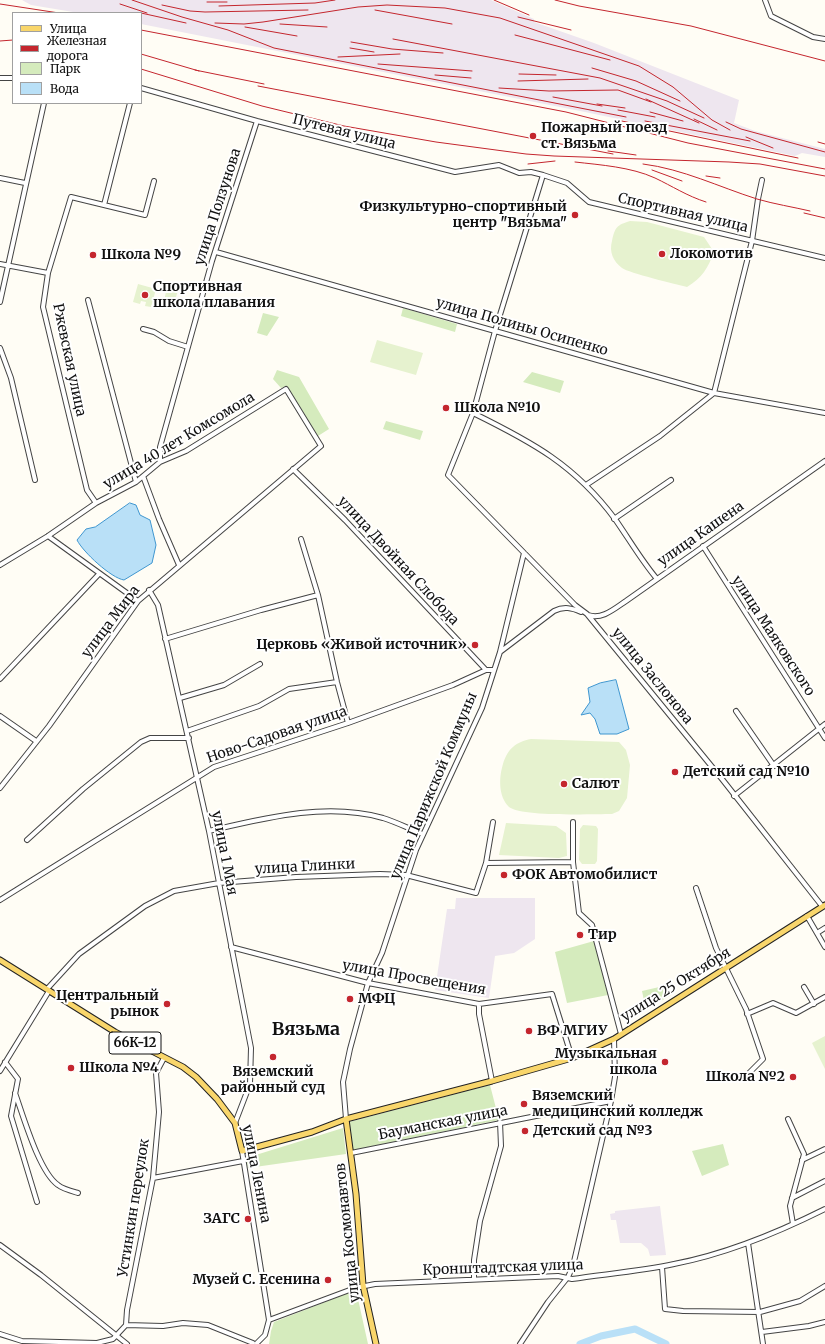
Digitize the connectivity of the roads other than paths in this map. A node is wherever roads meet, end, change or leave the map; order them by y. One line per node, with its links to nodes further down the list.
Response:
1 (765, 0): 2 (street)
2 (825, 39)
3 (0, 78): 4 (street)
4 (12, 78)
5 (142, 88): 8 (street, Путевая улица)
6 (44, 104): 13 (street)
7 (130, 104): 14 (street)
8 (257, 121): 9 (street, Путевая улица); 16 (street, улица Ползунова)
9 (543, 174): 15 (street, Спортивная улица); 24 (street)
10 (0, 178): 13 (street)
11 (762, 180): 15 (street)
12 (154, 181): 14 (street)
13 (25, 184): 19 (street)
14 (104, 205): 20 (street, Ржевская улица)
15 (752, 241): 17 (street, Спортивная улица); 27 (street)
16 (216, 252): 24 (street, улица Полины Осипенко); 25 (street, улица Ползунова)
17 (825, 258)
18 (0, 264): 19 (street)
19 (7, 266): 20 (street); 22 (street)
20 (48, 273): 39 (street, Ржевская улица)
21 (88, 300): 37 (street)
22 (0, 302)
23 (143, 329): 25 (street)
24 (495, 331): 27 (street, улица Полины Осипенко); 28 (street)
25 (188, 346): 32 (street, улица Ползунова)
26 (0, 348): 35 (street)
27 (714, 394): 29 (street, улица Полины Осипенко); 38 (street)
28 (473, 413): 38 (street); 44 (street, улица Заслонова)
29 (825, 413)
30 (321, 446): 32 (street, улица 40 лет Комсомола); 33 (street, улица Мира)
31 (825, 461): 43 (street, улица Кашена)
32 (160, 462): 34 (street, улица 40 лет Комсомола)
33 (293, 469): 46 (street, улица Мира); 56 (street, улица Двойная Слобода)
34 (144, 476): 37 (street, улица 40 лет Комсомола); 46 (street)
35 (35, 480)
36 (671, 480): 40 (street)
37 (136, 482): 39 (street, улица 40 лет Комсомола)
38 (586, 485): 40 (street)
39 (96, 503): 41 (street, улица 40 лет Комсомола)
40 (614, 519): 48 (street)
41 (48, 536): 45 (street, улица 40 лет Комсомола); 47 (street)
42 (301, 539): 50 (street)
43 (702, 546): 48 (street, улица Кашена); 65 (street, улица Маяковского)
44 (524, 552): 52 (street, улица Заслонова); 54 (street, улица Парижской Коммуны)
45 (0, 565)
46 (179, 565): 49 (street, улица Мира)
47 (99, 574): 51 (street); 58 (street)
48 (657, 579): 52 (street, улица Кашена)
49 (149, 590): 51 (street, улица Мира); 53 (street, улица 1 Мая)
50 (318, 595): 53 (street); 59 (street)
51 (138, 601): 69 (street, улица Мира)
52 (587, 614): 54 (street); 73 (street, улица Заслонова)
53 (166, 639): 60 (street, улица 1 Мая)
54 (500, 652): 57 (street, улица Парижской Коммуны)
55 (260, 664): 60 (street)
56 (486, 670): 57 (street, Ново-Садовая улица); 63 (street, Ново-Садовая улица)
57 (493, 670): 77 (street, улица Парижской Коммуны)
58 (0, 679)
59 (337, 682): 63 (street); 66 (street)
60 (180, 698): 66 (street, улица 1 Мая)
61 (736, 711): 70 (street)
62 (0, 716): 69 (street)
63 (348, 723): 71 (street, Ново-Садовая улица)
64 (825, 724): 65 (street)
65 (820, 729): 68 (street, улица Маяковского); 70 (street)
66 (187, 731): 67 (street, улица 1 Мая)
67 (189, 738): 71 (street, улица 1 Мая); 78 (street)
68 (825, 738)
69 (36, 741): 72 (street, улица Мира)
70 (774, 766): 73 (street)
71 (197, 776): 76 (street, улица 1 Мая); 84 (street, Ново-Садовая улица)
72 (0, 788)
73 (734, 796): 85 (street, улица Заслонова)
74 (493, 822): 80 (street, улица Глинки)
75 (573, 822): 79 (street)
76 (209, 831): 77 (street); 82 (street, улица 1 Мая)
77 (423, 834): 81 (street, улица Парижской Коммуны)
78 (27, 840)
79 (573, 862): 80 (street); 100 (street)
80 (486, 863): 81 (street, улица Глинки)
81 (406, 875): 82 (street, улица Глинки); 93 (street, улица Парижской Коммуны)
82 (219, 883): 89 (street, улица 1 Мая); 95 (street, улица Глинки)
83 (696, 888): 92 (street)
84 (0, 900)
85 (824, 906): 86 (main road, улица 25 Октября)
86 (807, 916): 88 (street); 92 (main road, улица 25 Октября)
87 (825, 928): 88 (street)
88 (817, 933): 90 (street)
89 (231, 947): 93 (street, улица Просвещения); 113 (street, улица 1 Мая)
90 (825, 947)
91 (0, 960): 95 (main road, улица Ленина / 66К-12)
92 (726, 967): 99 (street); 100 (main road, улица 25 Октября)
93 (368, 983): 97 (street, улица Просвещения); 111 (street, улица Парижской Коммуны)
94 (804, 987): 98 (street)
95 (48, 990): 102 (main road, улица Ленина / 66К-12); 104 (street, улица Глинки)
96 (825, 997): 98 (street)
97 (479, 1004): 103 (street, улица Просвещения); 107 (street)
98 (814, 1004): 99 (street)
99 (747, 1014): 106 (street)
100 (621, 1034): 101 (main road, улица 25 Октября)
101 (614, 1039): 103 (main road, улица 25 Октября); 109 (street)
102 (164, 1058): 113 (main road, улица Ленина / 66К-12); 119 (street, Устинкин переулок)
103 (572, 1058): 107 (main road, улица 25 Октября)
104 (5, 1062): 105 (street, улица Глинки); 108 (street)
105 (0, 1071)
106 (749, 1073)
107 (492, 1082): 111 (main road, улица 25 Октября)
108 (15, 1093): 121 (street); 123 (street)
109 (611, 1101): 112 (street, Бауманская улица); 129 (street)
110 (788, 1119): 117 (street)
111 (346, 1120): 115 (main road, улица 25 Октября); 116 (main road, улица Космонавтов)
112 (500, 1122): 116 (street, Бауманская улица); 130 (street)
113 (235, 1123): 115 (main road, улица Ленина / 66К-12)
114 (825, 1149): 117 (street)
115 (242, 1151): 118 (street, улица Ленина)
116 (351, 1153): 131 (main road, улица Космонавтов)
117 (802, 1160): 122 (street)
118 (243, 1161): 119 (street); 134 (street, улица Ленина)
119 (153, 1178): 136 (street, Устинкин переулок)
120 (825, 1181): 122 (street)
121 (78, 1193)
122 (792, 1198): 125 (street)
123 (37, 1202)
124 (825, 1209): 125 (street, Кронштадтская улица)
125 (793, 1224): 126 (street, Кронштадтская улица)
126 (748, 1243): 128 (street, Кронштадтская улица); 133 (street)
127 (0, 1245): 139 (street)
128 (662, 1267): 129 (street, Кронштадтская улица); 133 (street)
129 (568, 1277): 130 (street, Кронштадтская улица); 144 (street)
130 (474, 1278): 131 (street, Кронштадтская улица)
131 (363, 1285): 134 (street, Кронштадтская улица); 143 (main road, улица Космонавтов)
132 (825, 1286): 133 (street)
133 (760, 1312): 137 (street)
134 (269, 1320): 140 (street, улица Ленина)
135 (825, 1322): 137 (street)
136 (126, 1325): 139 (street); 140 (street)
137 (762, 1332): 145 (street)
138 (0, 1334): 141 (street)
139 (116, 1335): 141 (street); 142 (street)
140 (254, 1343)
141 (73, 1344)
142 (127, 1344)
143 (376, 1344)
144 (520, 1344)
145 (763, 1344)

